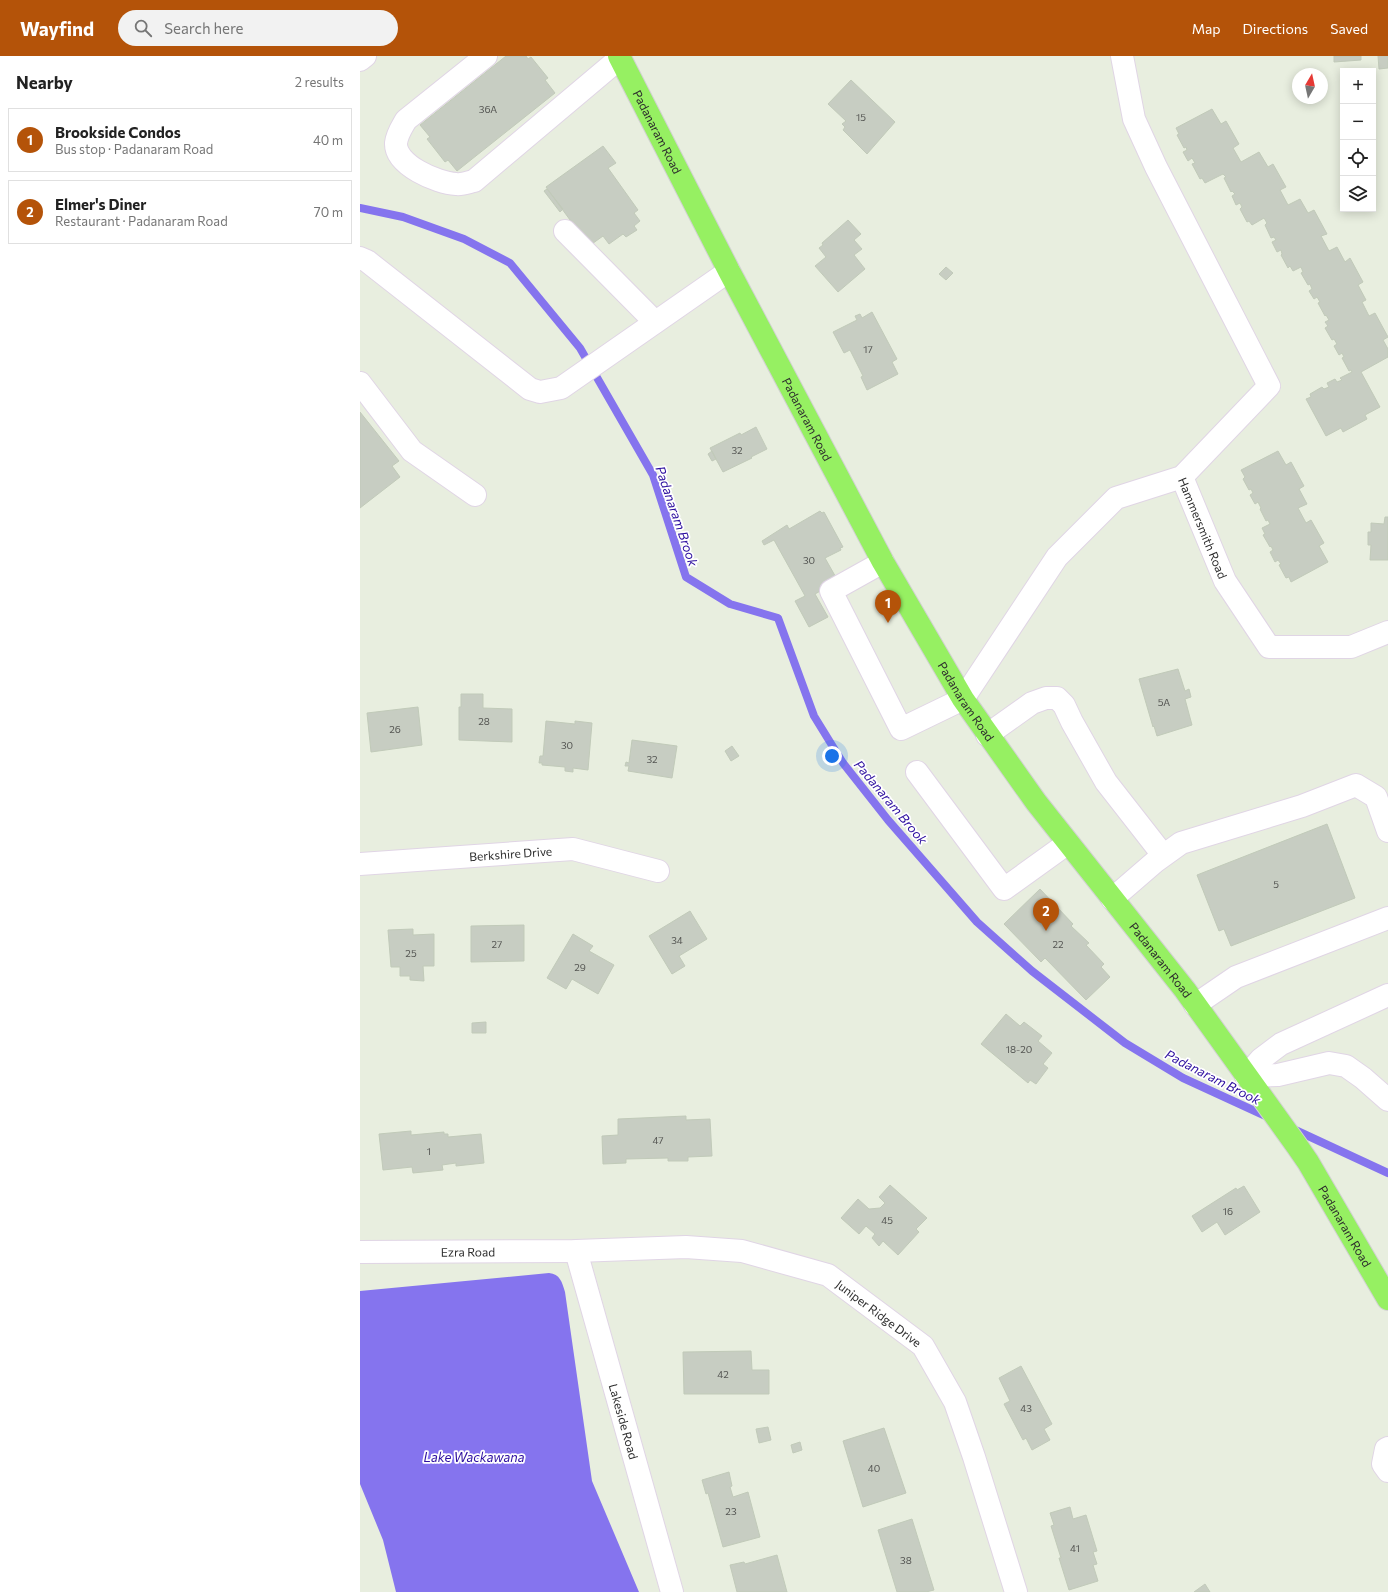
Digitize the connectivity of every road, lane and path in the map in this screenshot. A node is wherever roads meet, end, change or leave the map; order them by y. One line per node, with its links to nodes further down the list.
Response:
1 (365, 56): 5 (street)
2 (486, 56): 4 (street)
3 (1122, 56): 11 (street)
4 (620, 57): 8 (main road, Padanaram Road)
5 (360, 60)
6 (565, 231): 9 (street)
7 (360, 258): 9 (street)
8 (729, 271): 9 (street); 13 (main road, Padanaram Road)
9 (655, 322)
10 (360, 383): 12 (street)
11 (1182, 477): 14 (street, Hammersmith Road); 15 (street, Hammersmith Road)
12 (475, 495)
13 (883, 562): 15 (main road, Padanaram Road); 15 (street)
14 (1388, 632)
15 (963, 699): 16 (main road, Padanaram Road)
16 (987, 735): 19 (main road, Padanaram Road); 20 (street)
17 (916, 772): 19 (street)
18 (1388, 831): 20 (street)
19 (1068, 843): 23 (main road, Padanaram Road)
20 (1163, 855): 23 (street)
21 (360, 864): 22 (street, Berkshire Drive)
22 (658, 871)
23 (1112, 899): 26 (main road, Padanaram Road)
24 (1388, 918): 26 (street)
25 (1388, 995): 27 (street)
26 (1195, 1005): 27 (main road, Padanaram Road)
27 (1246, 1076): 28 (street); 31 (main road, Padanaram Road)
28 (1388, 1100)
29 (576, 1251): 30 (street, Ezra Road); 32 (street, Lakeside Road); 33 (street, Juniper Ridge Drive)
30 (360, 1252)
31 (1388, 1299)
32 (672, 1592)
33 (1016, 1592)

